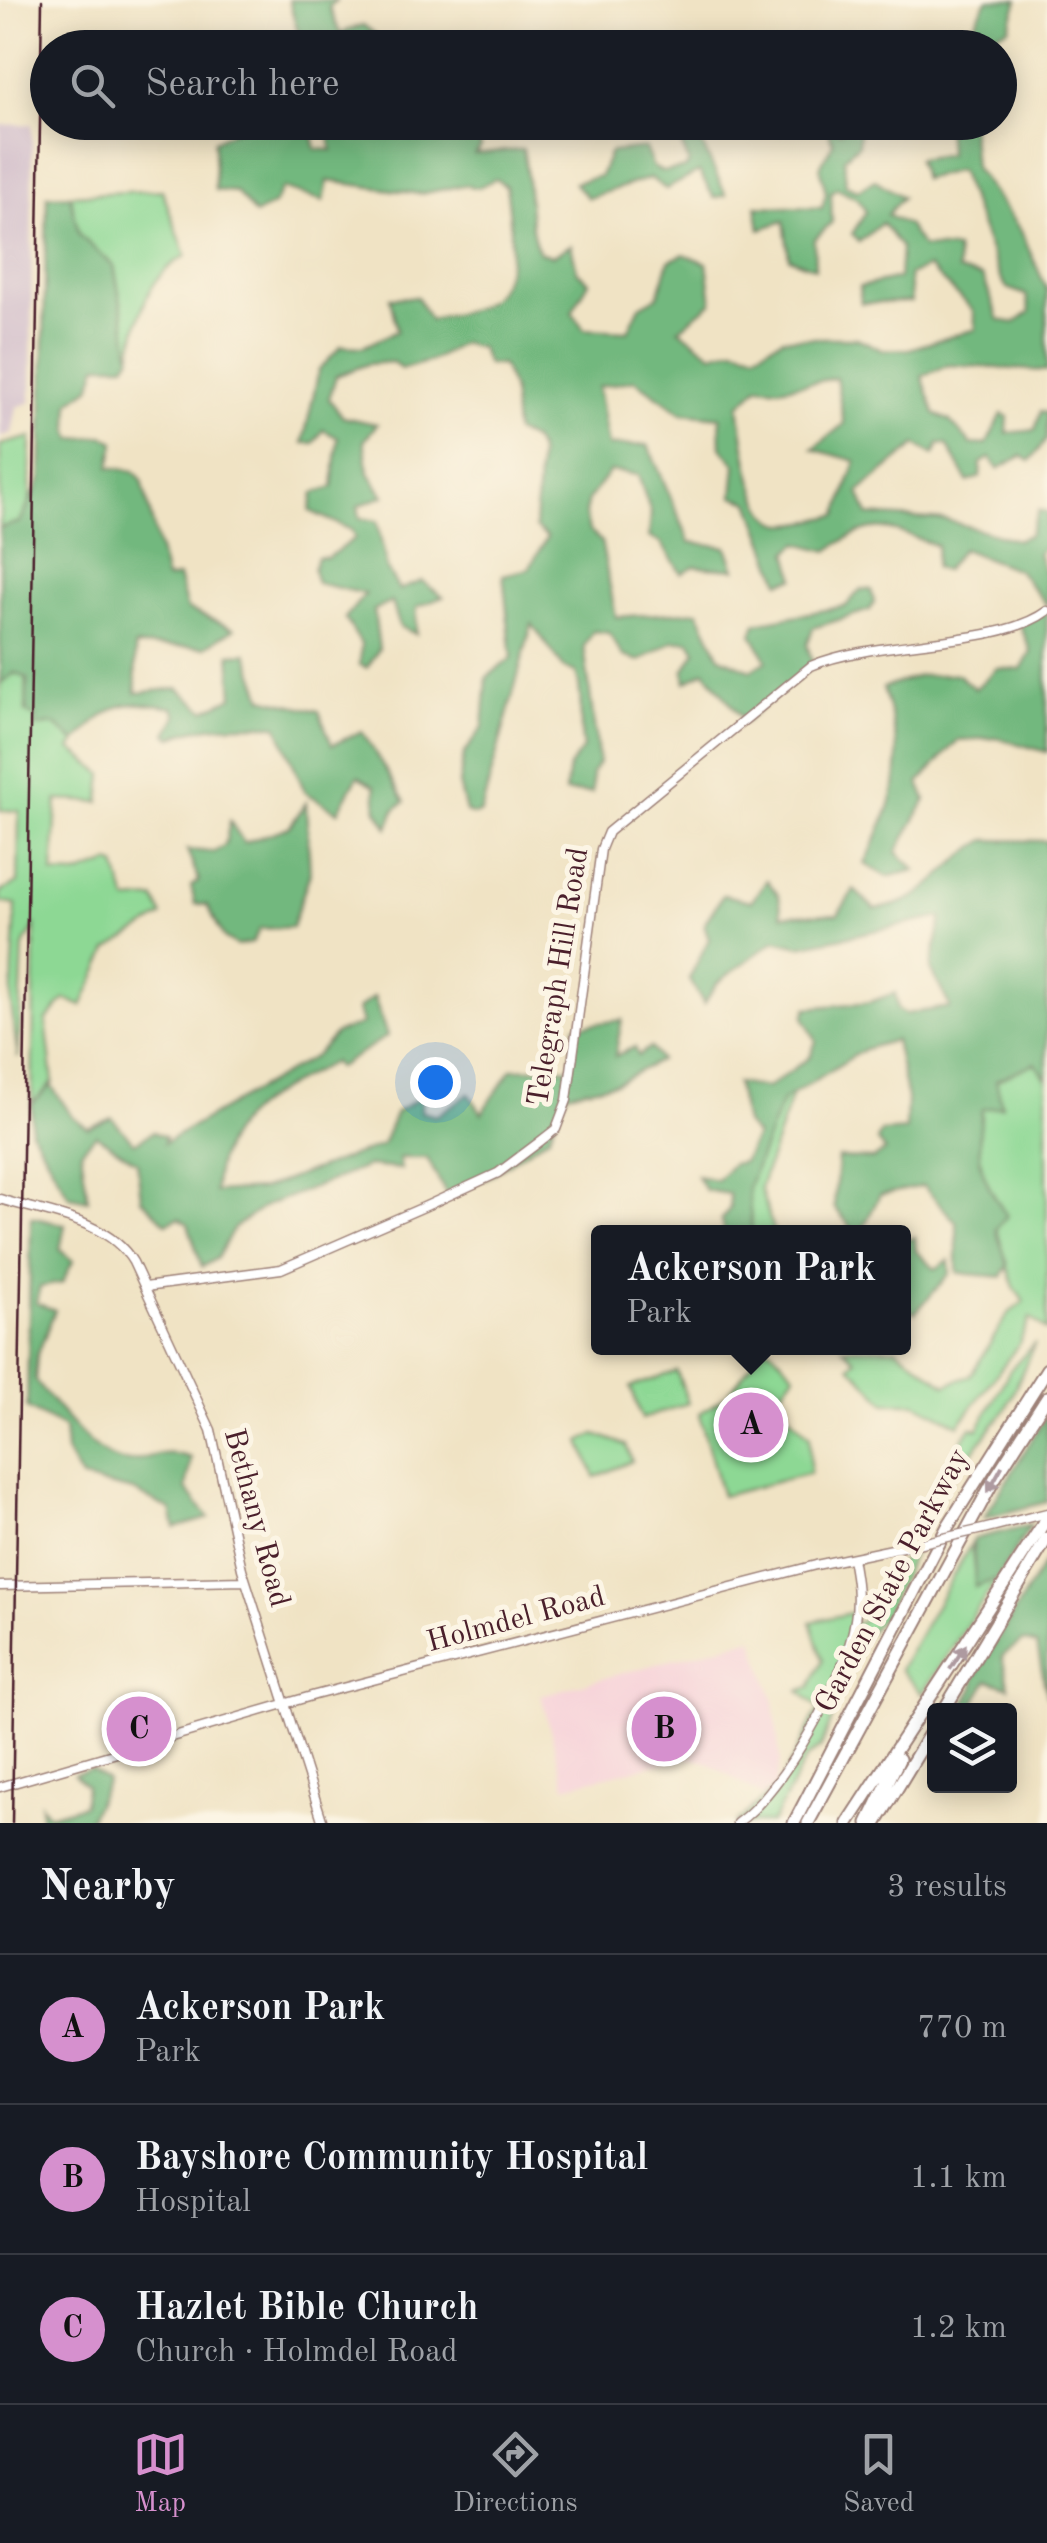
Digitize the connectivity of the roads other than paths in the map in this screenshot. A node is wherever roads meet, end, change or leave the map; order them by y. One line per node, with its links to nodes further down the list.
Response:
1 (1047, 611): 3 (street, Telegraph Hill Road)
2 (0, 1199): 3 (street, Bethany Road)
3 (145, 1287): 9 (street, Bethany Road)
4 (1047, 1369): 11 (highway, Garden State Parkway)
5 (1047, 1397): 16 (highway, Garden State Parkway, one-way to 16)
6 (1047, 1516): 8 (street, Holmdel Road, bridge); 12 (highway, one-way to 6)
7 (1047, 1538): 14 (highway)
8 (852, 1558): 13 (street, Holmdel Road); 19 (street)
9 (245, 1581): 10 (street); 13 (street, Bethany Road)
10 (0, 1586)
11 (910, 1599): 16 (highway); 20 (highway, Garden State Parkway)
12 (932, 1696): 22 (highway); 23 (highway)
13 (286, 1703): 17 (street, Holmdel Road); 18 (street, Bethany Road)
14 (948, 1703)
15 (927, 1739): 24 (highway)
16 (839, 1766): 21 (highway, Garden State Parkway)
17 (0, 1786)
18 (324, 1823)
19 (736, 1823)
20 (794, 1823)
21 (808, 1823)
22 (848, 1823)
23 (868, 1823)
24 (880, 1823)

